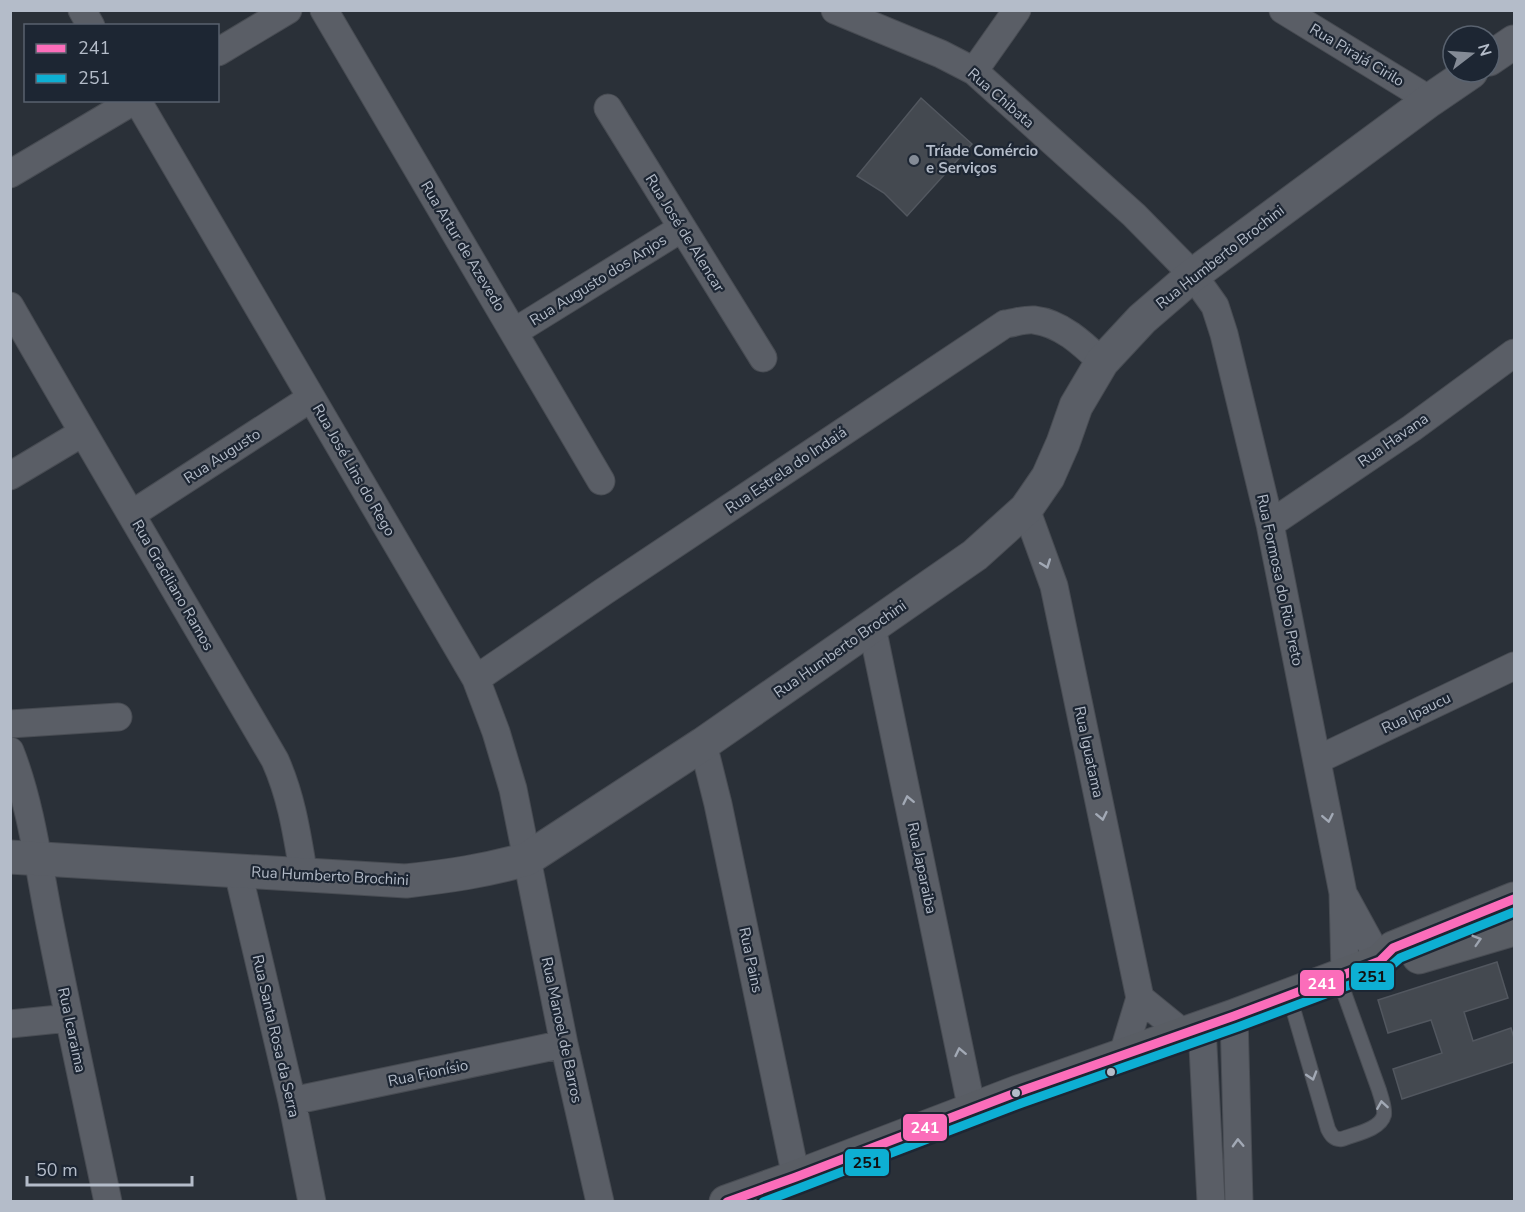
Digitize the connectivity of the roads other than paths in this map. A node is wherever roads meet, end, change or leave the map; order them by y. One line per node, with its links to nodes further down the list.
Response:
1 (82, 10): 7 (street)
2 (288, 10): 9 (street)
3 (324, 10): 21 (street, Rua Artur de Azevedo)
4 (835, 10): 11 (street, Rua Chibata)
5 (1017, 10): 11 (street)
6 (1283, 10): 13 (street, Rua Pirajá Cirilo)
7 (90, 24)
8 (1515, 42): 10 (street)
9 (219, 51)
10 (1501, 51)
11 (974, 71): 19 (street, Rua Chibata)
12 (1453, 84): 13 (street, Rua Humberto Brochini)
13 (1430, 100): 19 (street, Rua Humberto Brochini)
14 (133, 102): 17 (street)
15 (137, 102): 25 (street, Rua José Lins do Rego)
16 (608, 108): 18 (street, Rua José de Alencar)
17 (10, 174)
18 (682, 228): 21 (street, Rua Augusto dos Anjos); 23 (street, Rua José de Alencar)
19 (1193, 275): 24 (street, Rua Humberto Brochini); 31 (street, Rua Formosa do Rio Preto)
20 (10, 306): 26 (street, Rua Graciliano Ramos)
21 (514, 332): 28 (street, Rua Artur de Azevedo)
22 (1515, 353): 31 (street, Rua Havana)
23 (763, 358)
24 (1102, 362): 29 (street, Rua Humberto Brochini); 34 (street, Rua Estrela do Indaiá)
25 (311, 398): 30 (street, Rua Augusto); 34 (street, Rua José Lins do Rego)
26 (82, 433): 27 (street); 30 (street, Rua Graciliano Ramos)
27 (10, 476)
28 (602, 481)
29 (1026, 509): 32 (street, Rua Humberto Brochini); 49 (street, Rua Iguatama, one-way to 49)
30 (132, 514): 43 (street, Rua Graciliano Ramos)
31 (1270, 524): 39 (street, Rua Formosa do Rio Preto)
32 (872, 627): 37 (street, Rua Humberto Brochini); 57 (street, Rua Japaraiba, one-way to 32)
33 (1515, 666): 39 (street, Rua Ipaucu)
34 (476, 679): 41 (street, Rua José Lins do Rego)
35 (118, 717): 36 (street)
36 (10, 724)
37 (703, 744): 41 (street, Rua Humberto Brochini); 58 (street, Rua Pains)
38 (10, 751): 40 (street, Rua Icaraima)
39 (1317, 760): 44 (street, Rua Formosa do Rio Preto, one-way to 44)
40 (24, 858): 42 (street, Rua Humberto Brochini); 51 (street, Rua Icaraima)
41 (528, 859): 43 (street, Rua Humberto Brochini); 54 (street, Rua Manoel de Barros)
42 (238, 872): 43 (street, Rua Humberto Brochini); 56 (street, Rua Santa Rosa da Serra)
43 (304, 876)
44 (1343, 893): 46 (street, Rua Formosa do Rio Preto); 47 (street, Rua Formosa do Rio Preto)
45 (1514, 922): 46 (main road)
46 (1380, 961): 47 (main road)
47 (1341, 975): 48 (main road); 48 (lane, one-way to 47)
48 (1288, 995): 50 (main road)
49 (1140, 998): 53 (street); 55 (street, Rua Iguatama)
50 (1234, 1016): 53 (main road); 64 (street, one-way to 50)
51 (69, 1018): 52 (street); 59 (street, Rua Icaraima)
52 (10, 1024)
53 (1192, 1030): 55 (main road); 63 (street)
54 (564, 1044): 56 (street, Rua Fionísio); 61 (street, Rua Manoel de Barros)
55 (1123, 1054): 57 (main road)
56 (292, 1101): 60 (street, Rua Santa Rosa da Serra)
57 (972, 1110): 58 (main road)
58 (796, 1177): 62 (main road)
59 (108, 1202)
60 (312, 1202)
61 (600, 1202)
62 (726, 1202)
63 (1211, 1202)
64 (1239, 1202)

